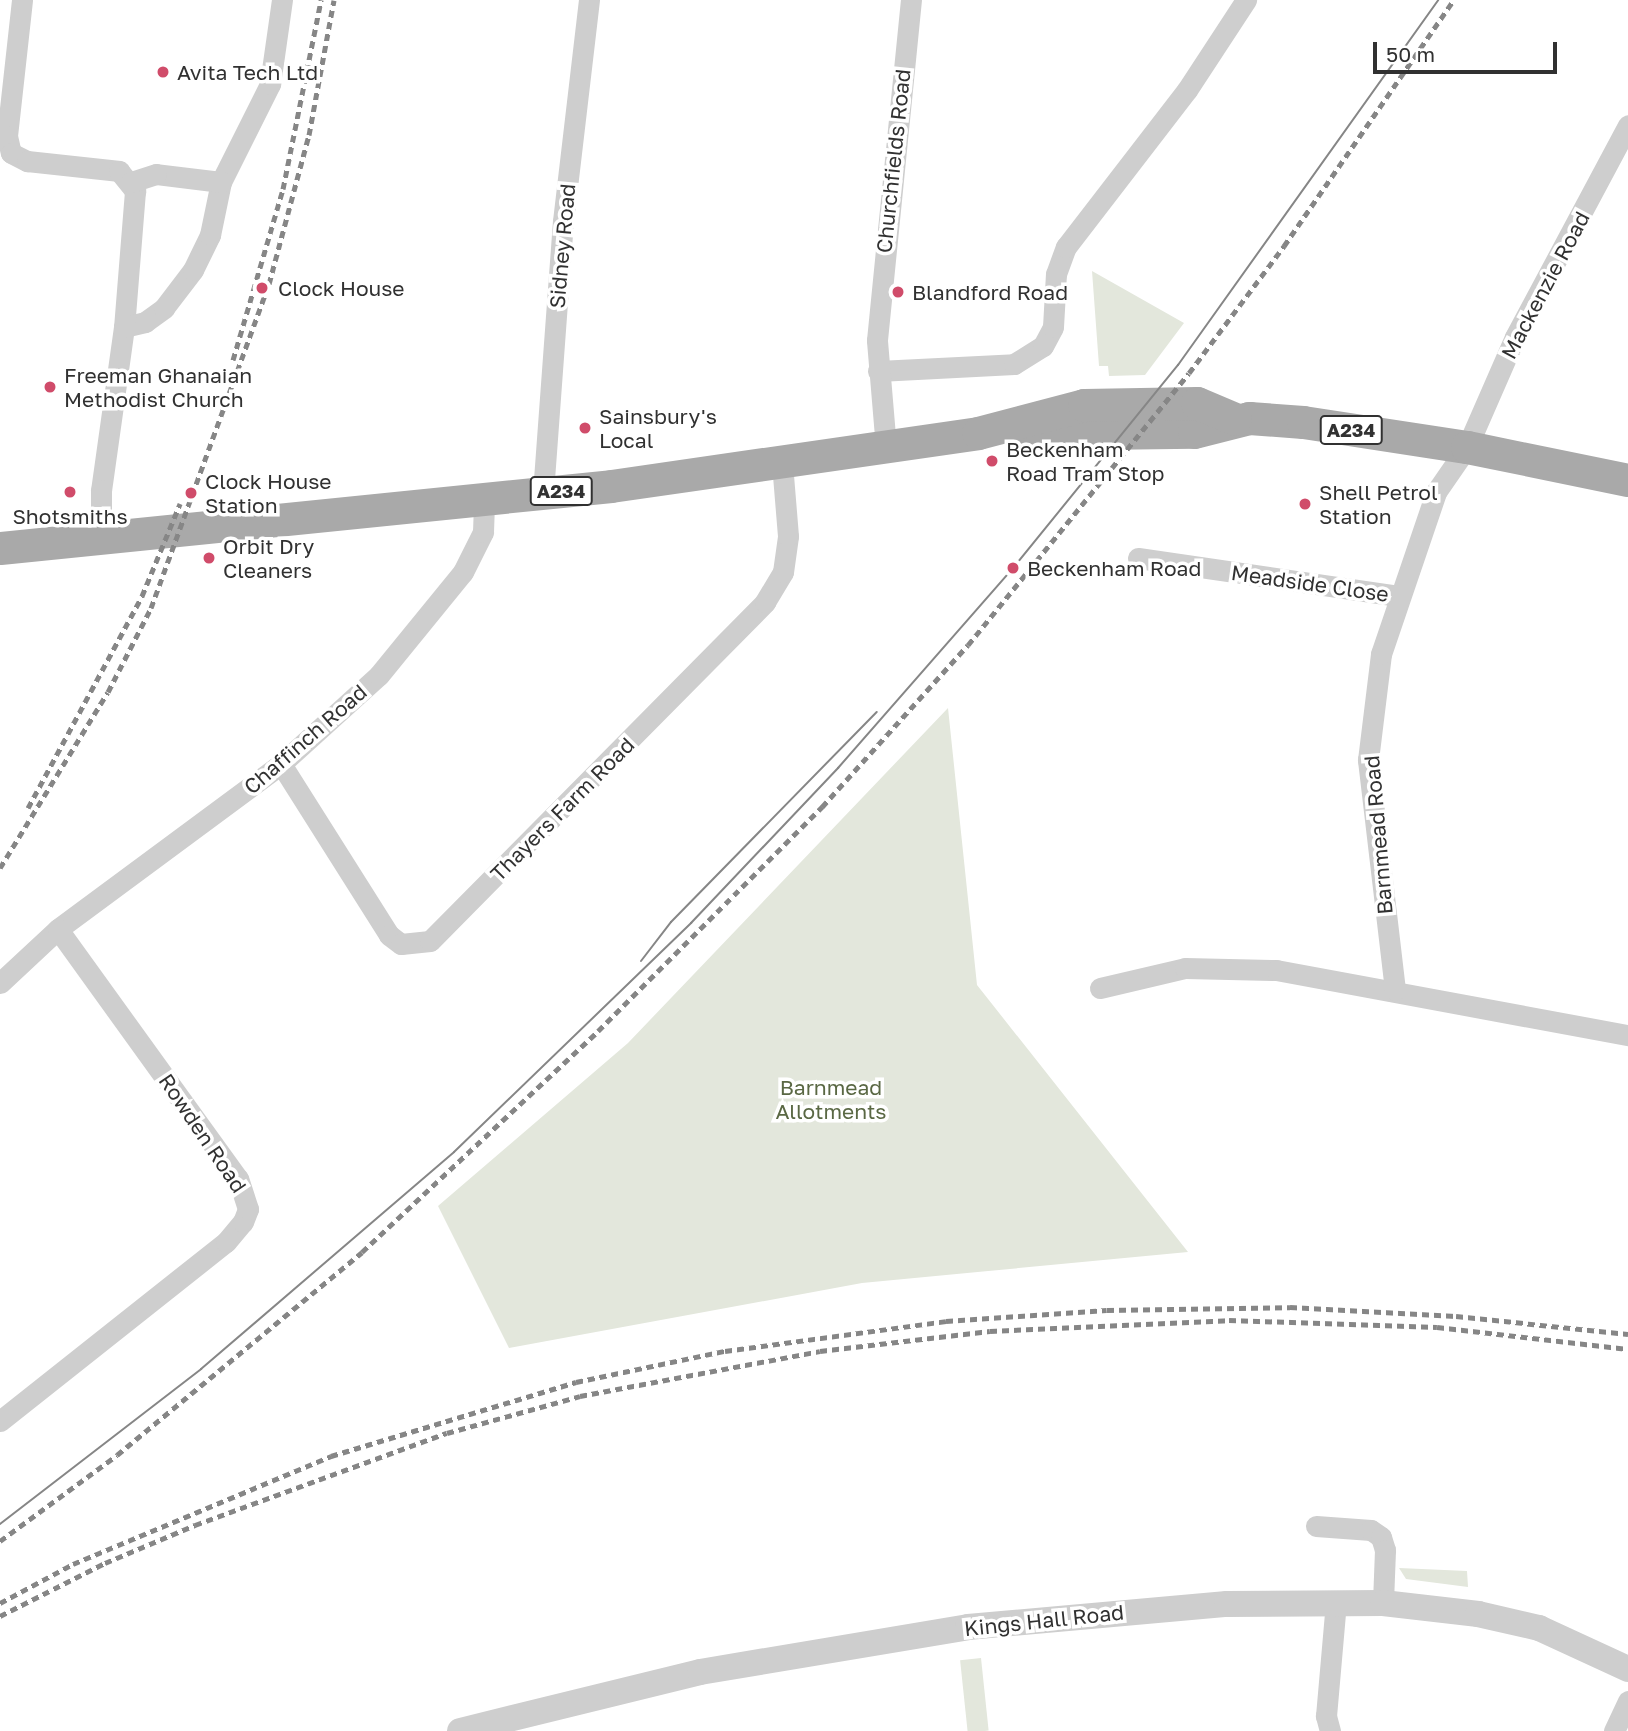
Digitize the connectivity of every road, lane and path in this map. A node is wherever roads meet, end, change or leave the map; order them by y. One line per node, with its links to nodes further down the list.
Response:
1 (22, 0): 7 (street)
2 (282, 0): 8 (street)
3 (589, 0): 15 (street, Sidney Road)
4 (911, 0): 10 (street, Churchfields Road)
5 (1246, 0): 10 (street)
6 (1628, 125): 12 (street, Mackenzie Road)
7 (131, 182): 8 (street); 9 (street)
8 (221, 182): 9 (street)
9 (124, 327): 17 (street)
10 (878, 371): 11 (street, Churchfields Road)
11 (886, 447): 12 (main road, A234); 13 (main road, A234)
12 (1466, 447): 14 (main road, A234); 20 (street, Barnmead Road)
13 (782, 463): 15 (main road, A234); 21 (street, Thayers Farm Road)
14 (1628, 480)
15 (543, 493): 16 (main road, A234)
16 (484, 501): 17 (main road, A234); 21 (street, Chaffinch Road)
17 (101, 536): 18 (main road, A234)
18 (0, 548)
19 (1138, 558): 20 (street, Meadside Close)
20 (1400, 596): 25 (street, Barnmead Road)
21 (281, 764): 22 (street, Chaffinch Road)
22 (58, 929): 23 (street, Chaffinch Road); 27 (street, Rowden Road)
23 (0, 983)
24 (1100, 988): 25 (street)
25 (1395, 990): 26 (street)
26 (1628, 1035)
27 (0, 1421)
28 (1316, 1526): 30 (street)
29 (1336, 1602): 30 (street, Kings Hall Road); 33 (street, Kings Hall Road); 34 (street)
30 (1383, 1603): 31 (street, Kings Hall Road)
31 (1628, 1669)
32 (1628, 1701): 35 (street)
33 (460, 1731)
34 (1330, 1731)
35 (1614, 1731)

